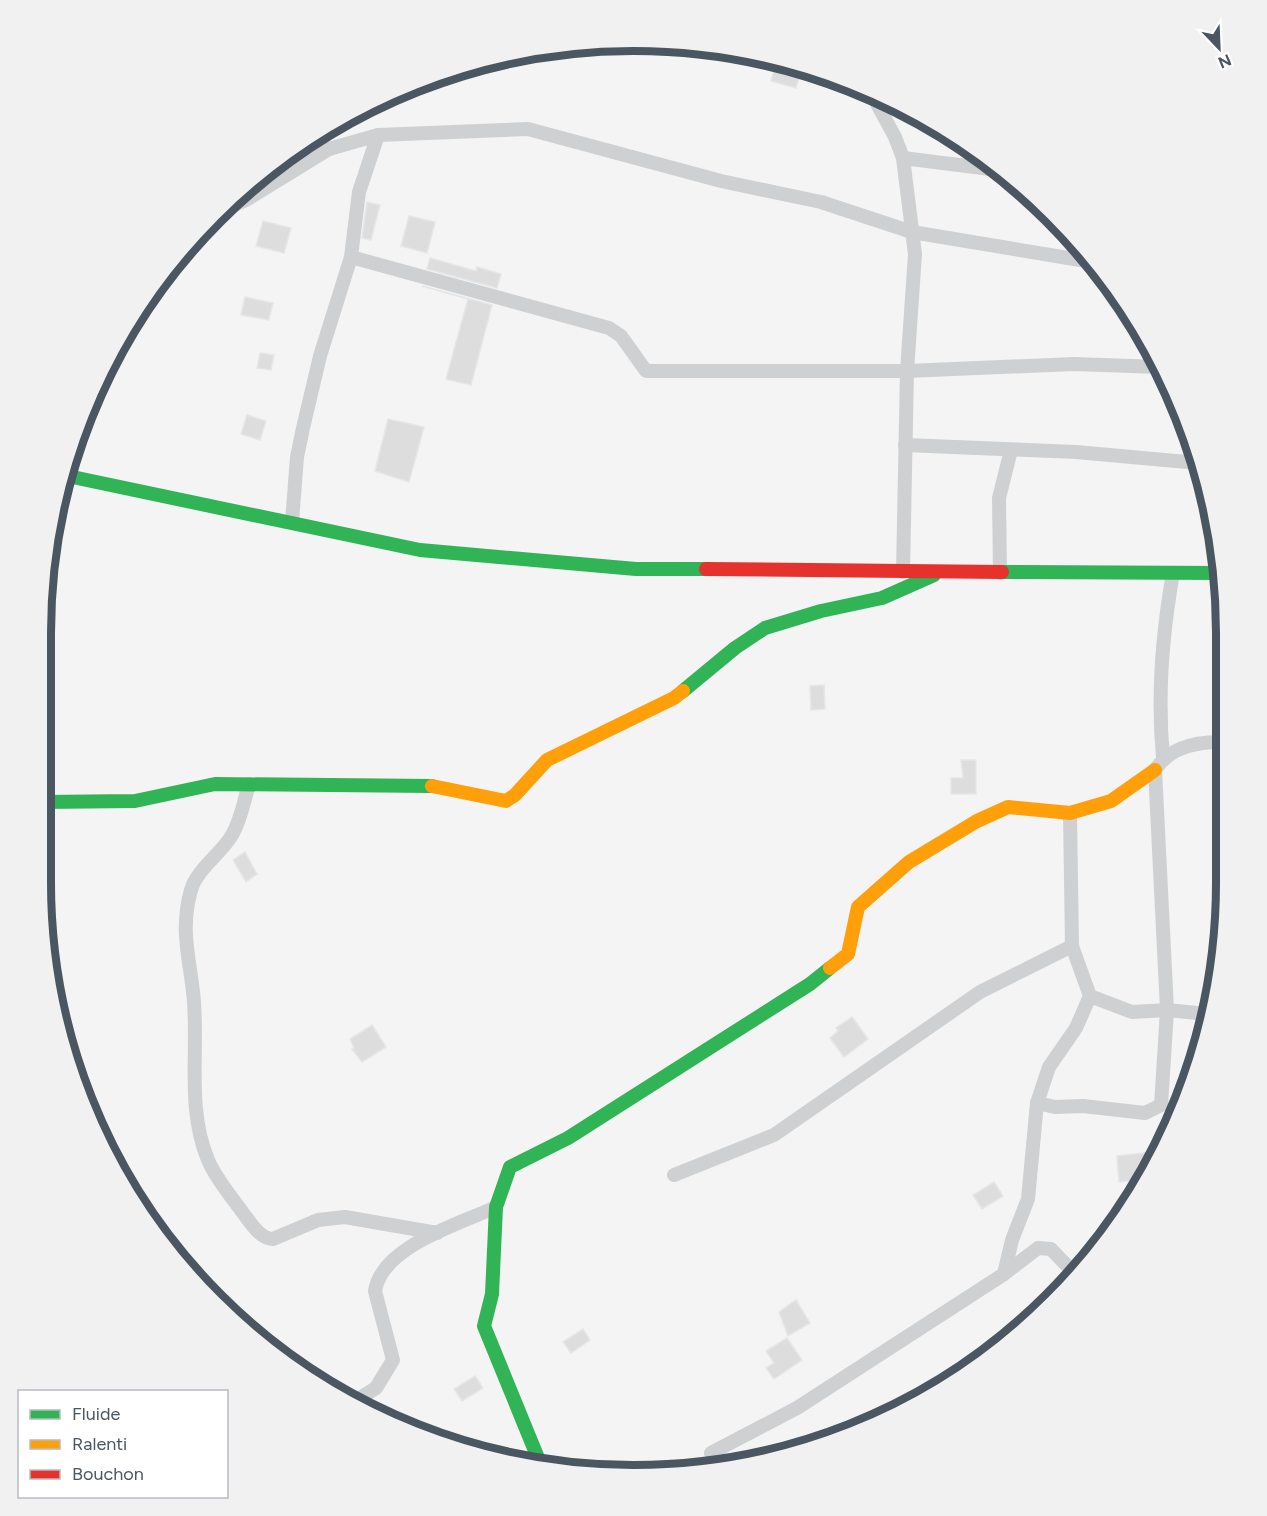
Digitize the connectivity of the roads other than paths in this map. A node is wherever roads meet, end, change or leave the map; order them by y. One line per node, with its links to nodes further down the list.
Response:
1 (878, 105): 5 (street)
2 (378, 135): 4 (street); 8 (street); 9 (street)
3 (312, 148): 4 (street)
4 (329, 149): 7 (street)
5 (903, 159): 6 (street); 8 (street)
6 (984, 168)
7 (244, 201)
8 (912, 232): 10 (street); 12 (street)
9 (351, 257): 12 (street); 17 (street)
10 (1080, 259)
11 (1151, 367): 12 (street)
12 (907, 371): 13 (street)
13 (905, 445): 14 (street); 18 (street)
14 (1011, 450): 15 (street); 20 (street)
15 (1190, 462)
16 (73, 477): 17 (street)
17 (292, 522): 18 (street)
18 (903, 572): 19 (street)
19 (938, 572): 20 (street); 26 (street)
20 (1000, 573): 21 (street)
21 (1173, 573): 22 (street); 24 (street)
22 (1213, 573)
23 (1216, 743): 24 (street)
24 (1163, 757): 25 (street)
25 (1155, 770): 28 (street); 31 (street)
26 (249, 784): 27 (street); 36 (street)
27 (51, 802)
28 (1070, 813): 29 (street); 35 (street)
29 (1072, 946): 30 (street); 34 (street)
30 (1090, 996): 31 (street); 33 (street)
31 (1167, 1010): 32 (street); 33 (street)
32 (1201, 1013)
33 (1037, 1103): 38 (street)
34 (674, 1175)
35 (496, 1207): 36 (street); 41 (street)
36 (436, 1233): 39 (street)
37 (1070, 1268): 38 (street)
38 (1004, 1274): 40 (street)
39 (361, 1397)
40 (711, 1453)
41 (537, 1457)

